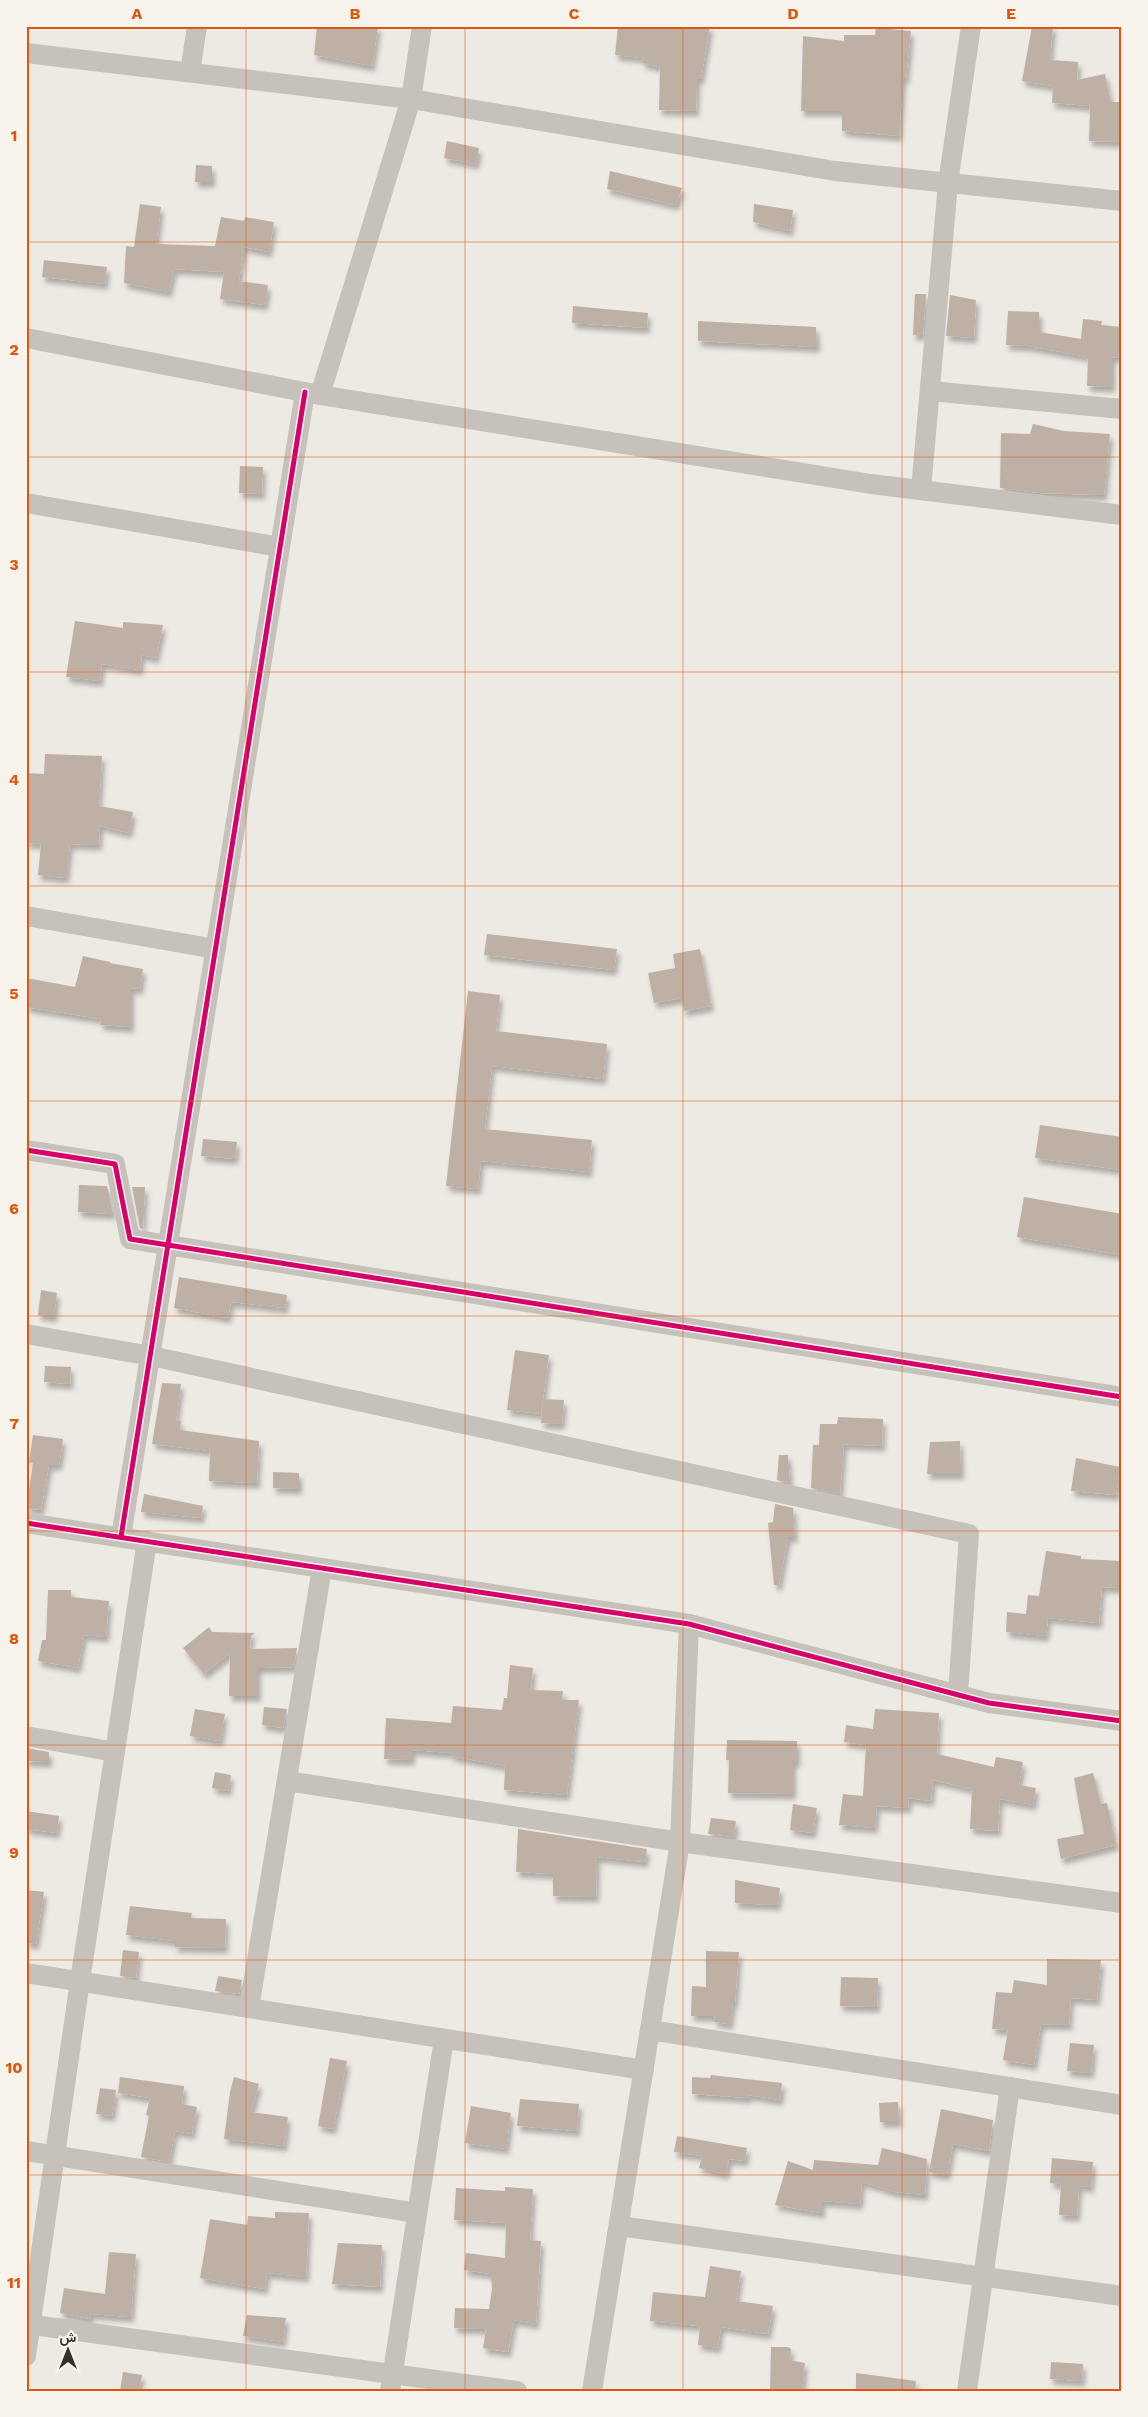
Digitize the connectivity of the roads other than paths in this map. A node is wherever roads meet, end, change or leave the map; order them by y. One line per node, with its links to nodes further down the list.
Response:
1 (197, 26): 5 (street)
2 (422, 26): 6 (street)
3 (971, 26): 7 (street)
4 (26, 53): 5 (street)
5 (190, 72): 6 (street)
6 (411, 99): 7 (street); 11 (street)
7 (948, 183): 8 (street); 10 (street)
8 (1122, 201)
9 (26, 338): 11 (street)
10 (930, 391): 12 (street); 13 (street)
11 (312, 394): 13 (street); 16 (street)
12 (1122, 409)
13 (921, 490): 15 (street)
14 (26, 502): 16 (street)
15 (1122, 515)
16 (280, 547): 18 (street)
17 (26, 916): 18 (street)
18 (216, 949): 20 (street)
19 (26, 1150): 20 (street)
20 (169, 1245): 22 (street); 23 (street)
21 (26, 1334): 22 (street)
22 (151, 1356): 25 (street); 29 (street)
23 (1122, 1397)
24 (26, 1523): 25 (street)
25 (121, 1537): 26 (street)
26 (147, 1541): 27 (street); 32 (street)
27 (322, 1568): 28 (street); 33 (street)
28 (689, 1624): 29 (street); 34 (street)
29 (958, 1694): 30 (street)
30 (1122, 1721)
31 (26, 1736): 32 (street)
32 (115, 1752): 37 (street)
33 (287, 1781): 34 (street); 38 (street)
34 (680, 1842): 35 (street); 39 (street)
35 (1122, 1903)
36 (26, 1973): 37 (street)
37 (80, 1981): 38 (street); 45 (street)
38 (249, 2008): 40 (street)
39 (650, 2030): 41 (street); 42 (street)
40 (444, 2038): 41 (street); 46 (street)
41 (644, 2070): 47 (street)
42 (1010, 2087): 43 (street); 48 (street)
43 (1122, 2105)
44 (26, 2151): 45 (street)
45 (55, 2156): 46 (street); 50 (street)
46 (417, 2213): 52 (street)
47 (618, 2226): 48 (street); 54 (street)
48 (983, 2277): 49 (street); 55 (street)
49 (1122, 2296)
50 (29, 2324): 51 (street); 52 (street)
51 (26, 2356)
52 (391, 2382): 53 (street)
53 (517, 2391)
54 (592, 2391)
55 (967, 2391)

